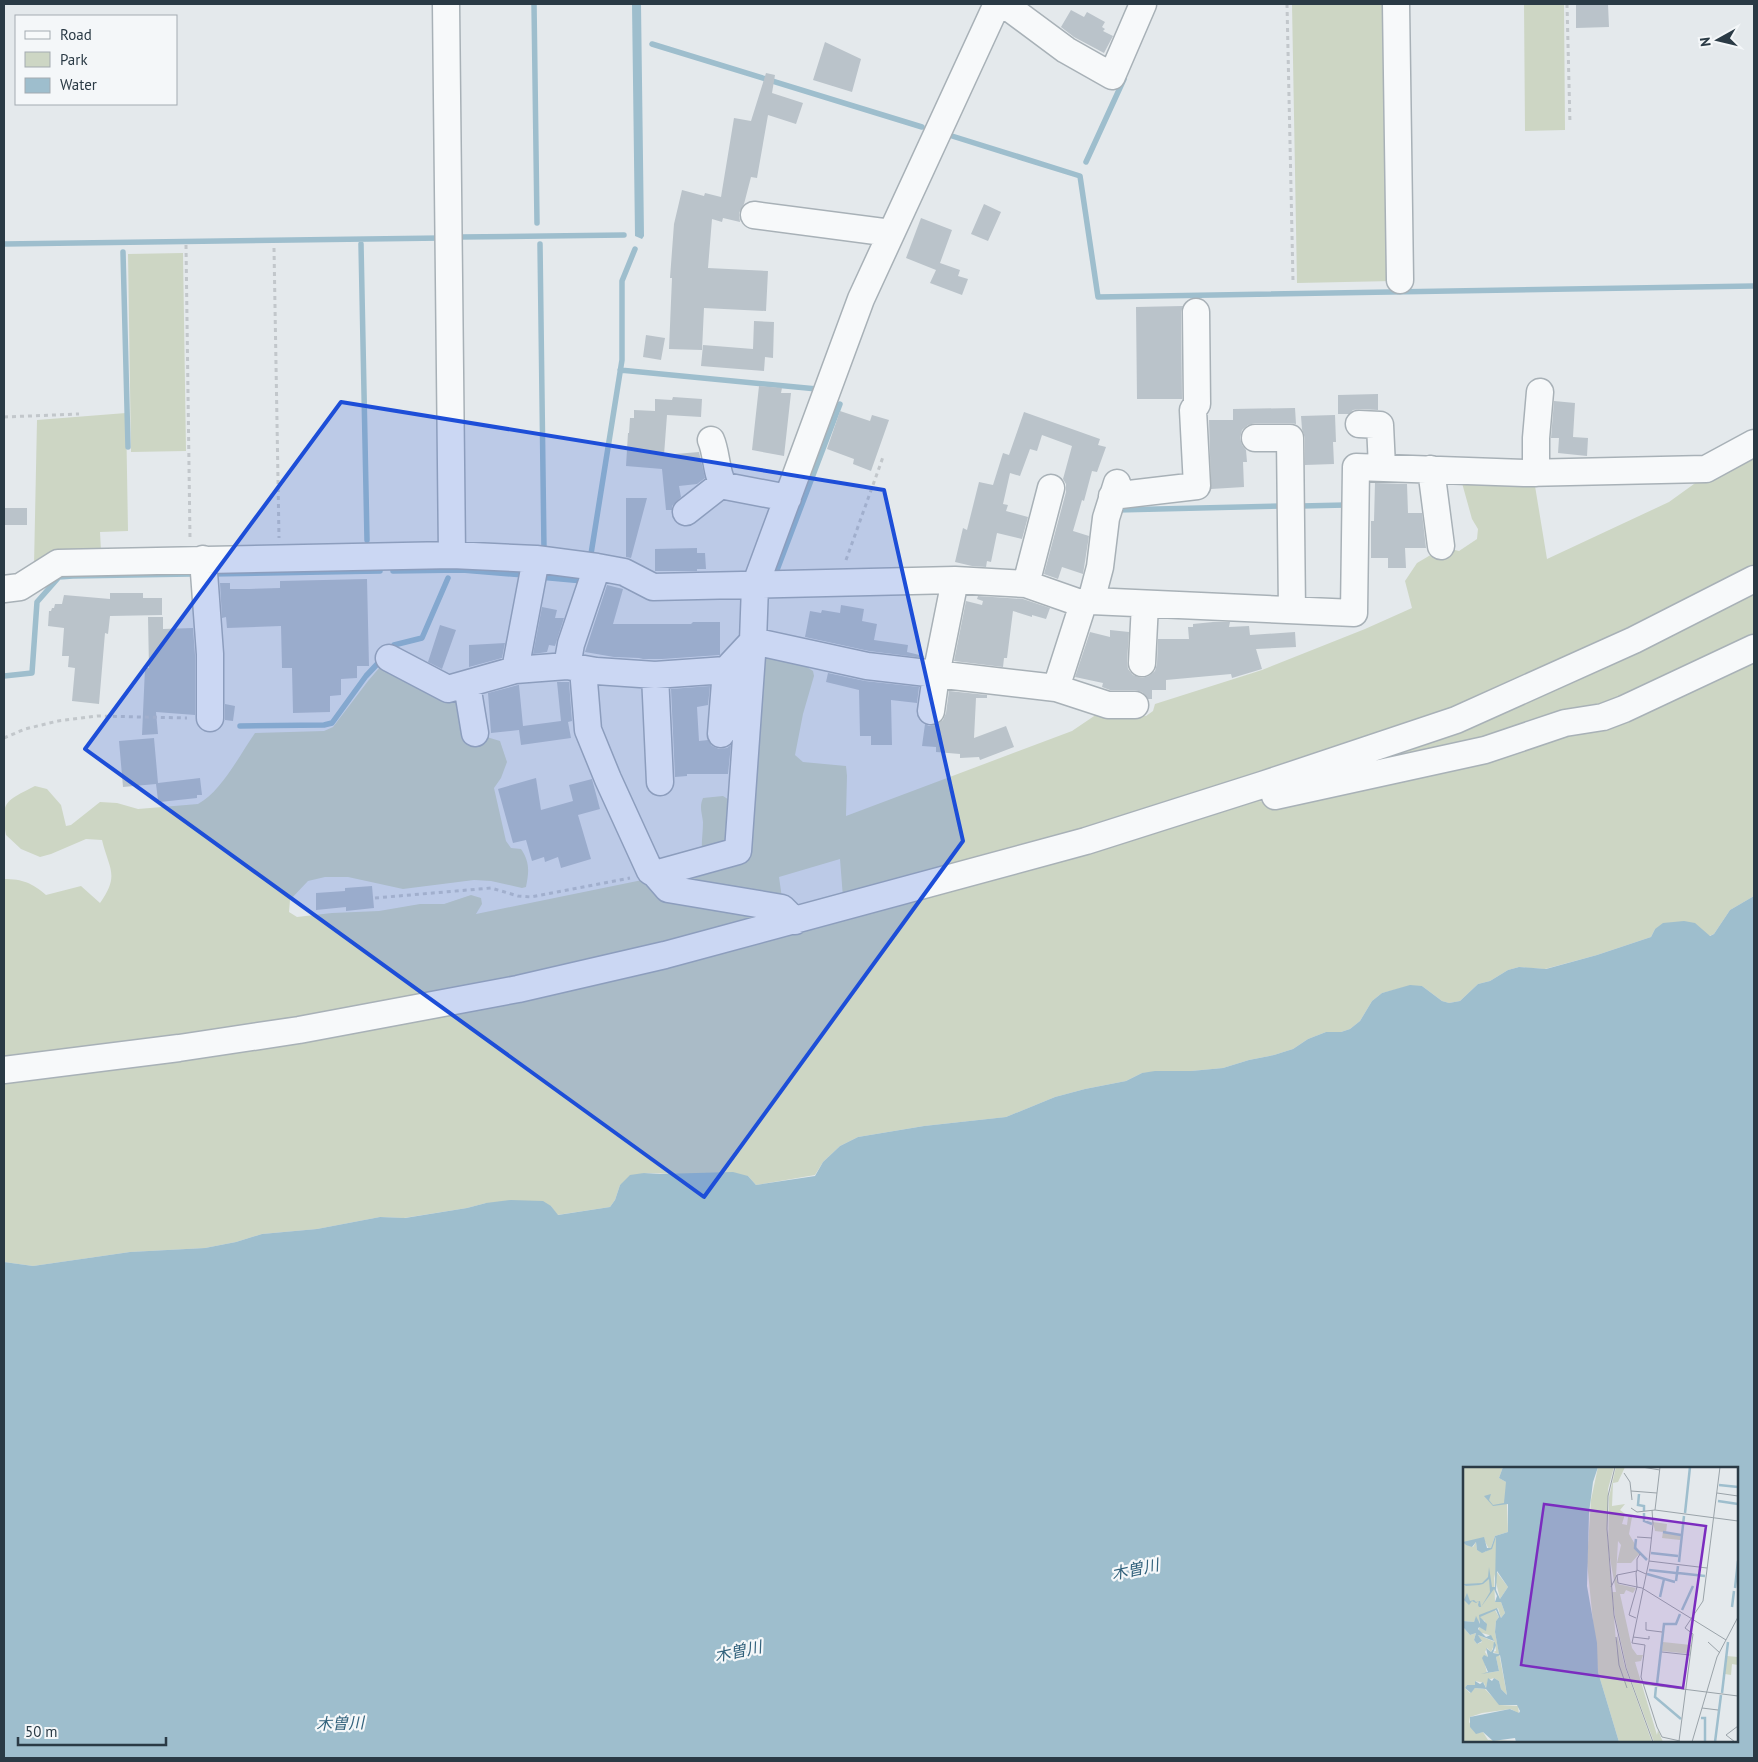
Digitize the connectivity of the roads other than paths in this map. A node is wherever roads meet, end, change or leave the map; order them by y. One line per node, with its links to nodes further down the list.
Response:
1 (446, 4): 23 (street)
2 (996, 4): 7 (street)
3 (1004, 4): 4 (street)
4 (1144, 4)
5 (1396, 4): 8 (street)
6 (754, 215): 7 (street)
7 (891, 233): 20 (street)
8 (1400, 280)
9 (1196, 312): 32 (street)
10 (1540, 392): 17 (street)
11 (1359, 424): 15 (street)
12 (1255, 438): 34 (street)
13 (712, 440): 18 (street)
14 (1754, 443): 17 (street)
15 (1382, 467): 16 (street); 34 (street)
16 (1431, 470): 17 (street); 22 (street)
17 (1536, 473)
18 (722, 483): 20 (street); 21 (street)
19 (1051, 488): 29 (street)
20 (788, 498): 30 (street)
21 (686, 512)
22 (1441, 546)
23 (452, 555): 24 (street); 25 (street)
24 (536, 559): 26 (street); 40 (street)
25 (196, 560): 31 (street); 48 (street)
26 (597, 567): 30 (street); 39 (street)
27 (955, 580): 29 (street); 30 (street); 43 (street)
28 (1754, 580): 52 (street)
29 (1026, 584): 32 (street)
30 (755, 586): 35 (street)
31 (4, 589)
32 (1087, 603): 33 (street); 45 (street)
33 (1145, 604): 34 (street); 38 (street)
34 (1292, 610)
35 (753, 642): 41 (street); 43 (street); 53 (street)
36 (1754, 648): 52 (street)
37 (389, 658): 44 (street)
38 (1142, 663)
39 (575, 668): 40 (street); 42 (street); 53 (street)
40 (515, 670): 44 (street)
41 (726, 670): 42 (street); 50 (street)
42 (655, 675): 51 (street)
43 (936, 675): 45 (street); 47 (street)
44 (467, 685): 49 (street)
45 (1056, 688): 46 (street)
46 (1136, 704)
47 (931, 711)
48 (210, 718)
49 (475, 733)
50 (721, 734)
51 (660, 782)
52 (1262, 785): 54 (street)
53 (655, 874): 54 (street)
54 (795, 921): 55 (street)
55 (4, 1070)

